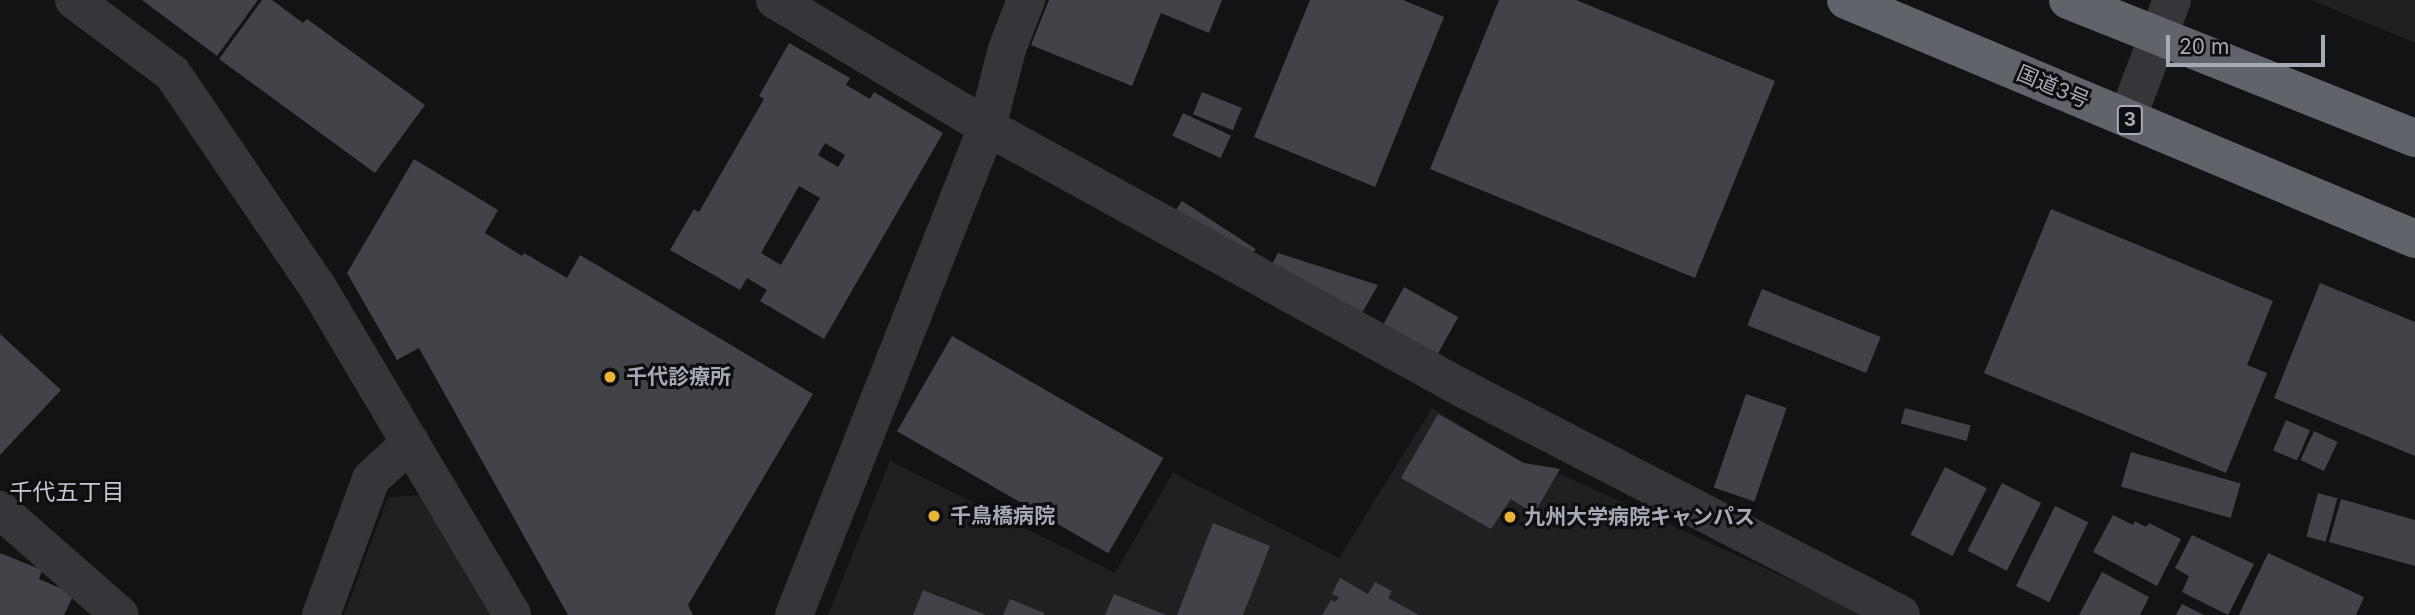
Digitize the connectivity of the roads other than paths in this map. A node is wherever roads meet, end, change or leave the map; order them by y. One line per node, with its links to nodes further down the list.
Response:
1 (74, 0): 12 (street)
2 (775, 0): 9 (street)
3 (1026, 0): 9 (street)
4 (1846, 0): 8 (highway, 国道3号 / 3)
5 (2068, 0): 7 (highway)
6 (2172, 0): 7 (street)
7 (2158, 37): 8 (street); 10 (highway)
8 (2127, 118): 11 (highway, 国道3号 / 3)
9 (987, 127): 17 (street); 18 (street)
10 (2415, 138)
11 (2415, 239)
12 (411, 442): 15 (street); 16 (street)
13 (0, 510): 14 (street)
14 (120, 615)
15 (321, 615)
16 (512, 615)
17 (794, 615)
18 (1901, 615)

